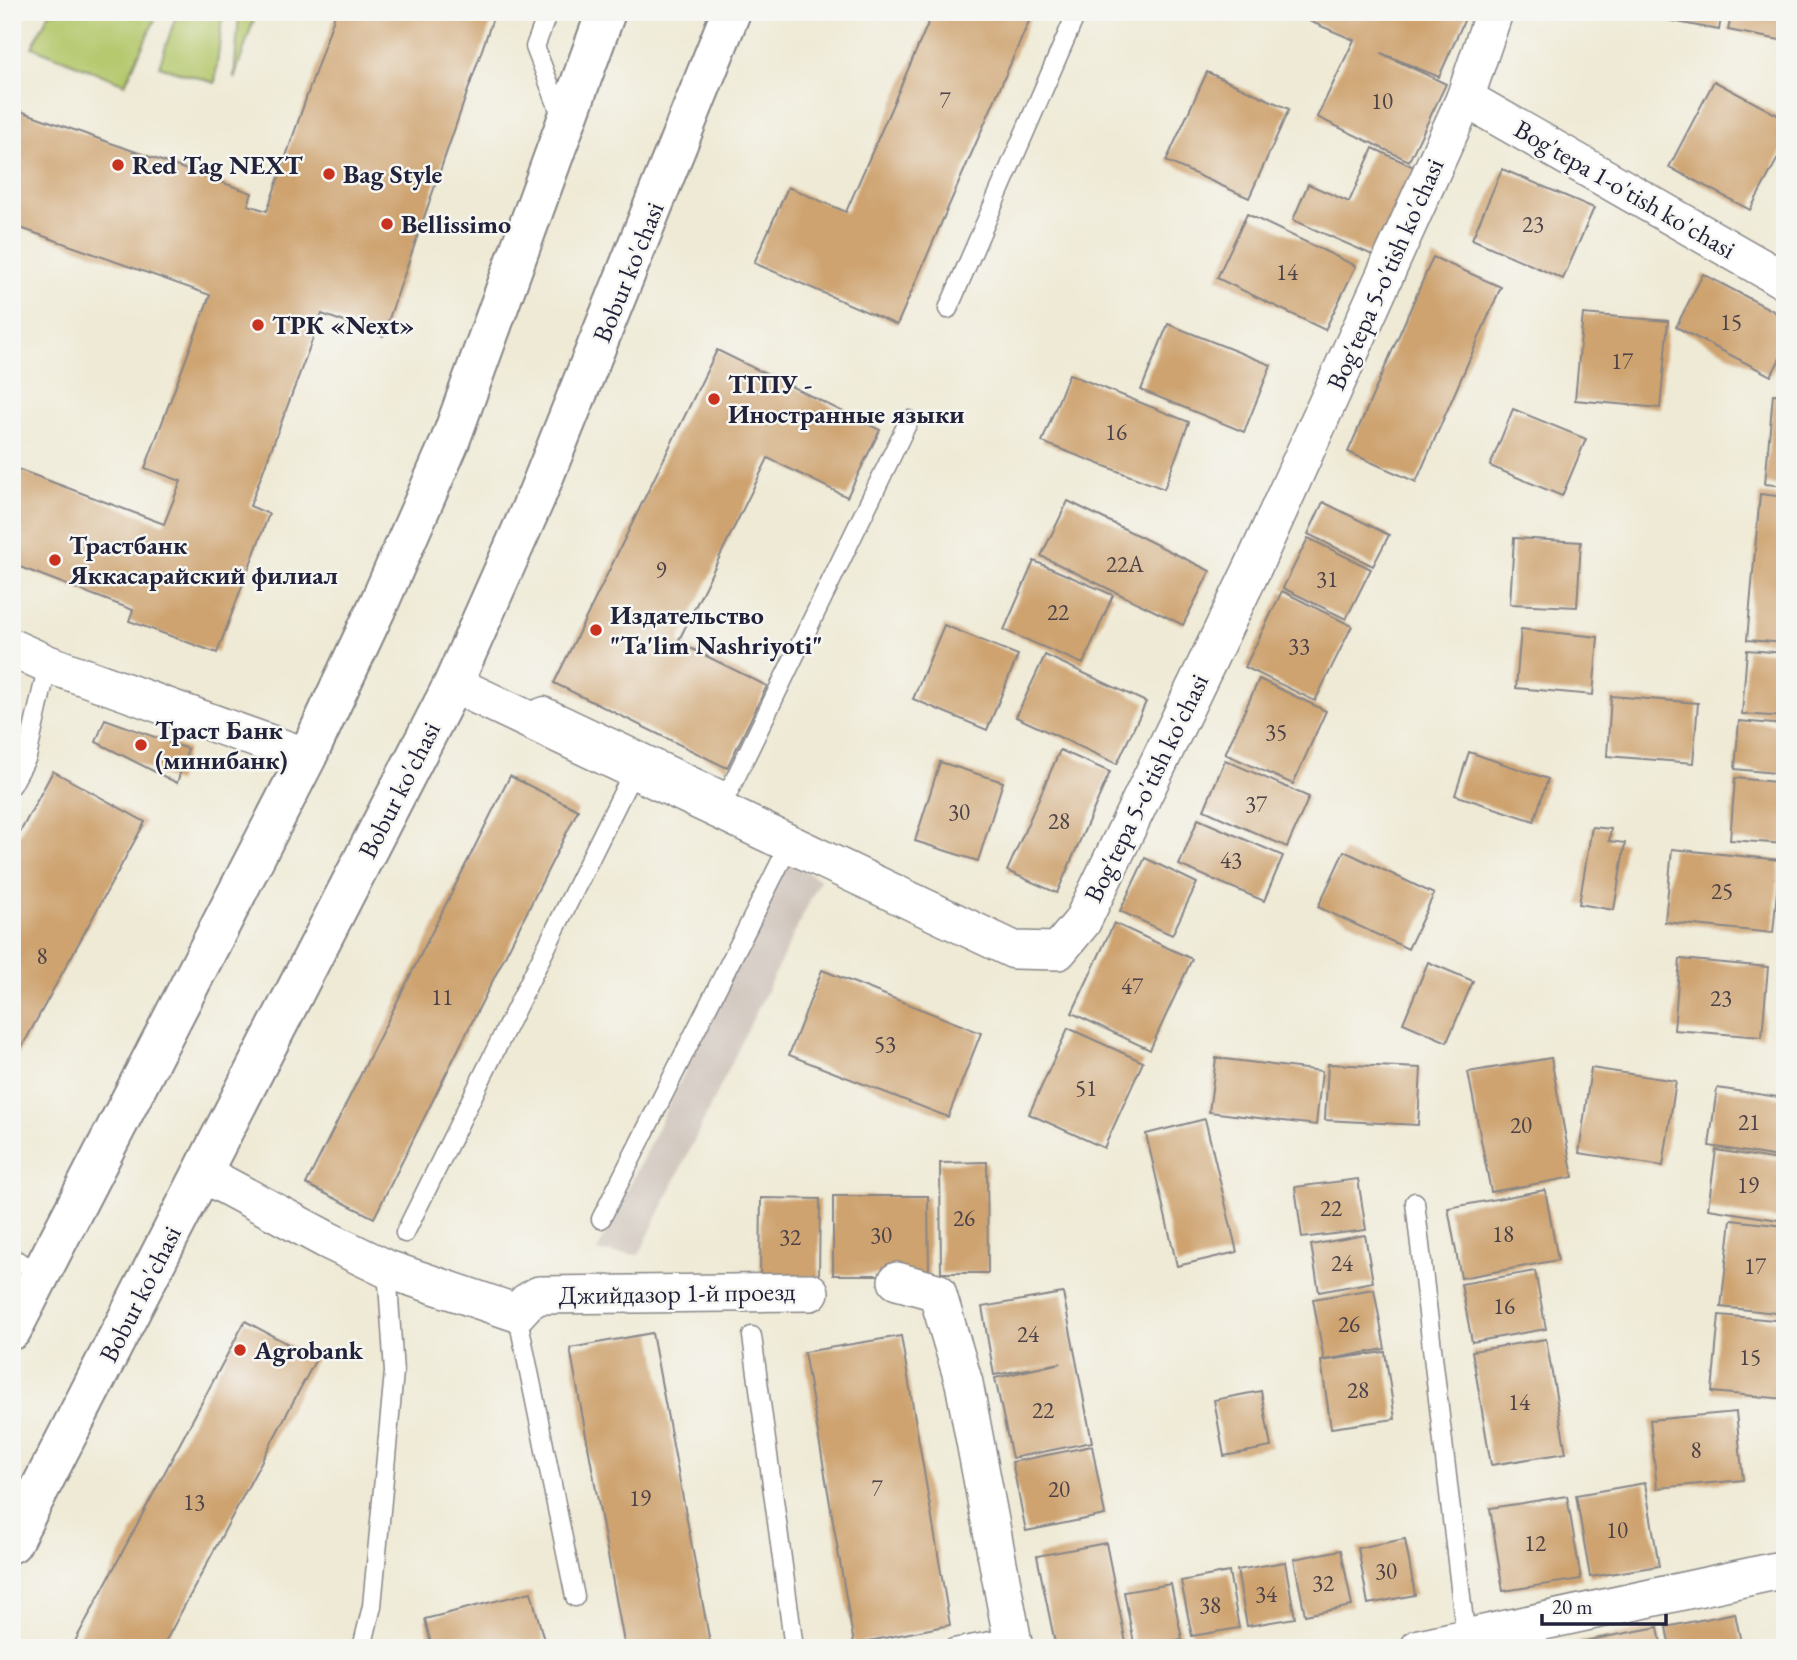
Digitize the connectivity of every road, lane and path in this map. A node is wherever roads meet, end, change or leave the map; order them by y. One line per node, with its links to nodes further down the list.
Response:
1 (548, 12): 7 (lane)
2 (606, 12): 7 (main road)
3 (732, 12): 13 (main road, Bobur ko'chasi)
4 (1077, 12): 9 (lane)
5 (1494, 12): 6 (street, Bog'tepa 5-o'tish ko'chasi)
6 (1465, 98): 8 (street, Bog'tepa 1-o'tish ko'chasi); 18 (street, Bog'tepa 5-o'tish ko'chasi)
7 (564, 124): 15 (main road)
8 (1785, 281)
9 (948, 309)
10 (909, 420): 14 (lane)
11 (12, 648): 12 (street)
12 (48, 663): 15 (street); 17 (lane)
13 (453, 684): 14 (street, Bog'tepa 5-o'tish ko'chasi); 19 (main road, Bobur ko'chasi)
14 (519, 716): 16 (street, Bog'tepa 5-o'tish ko'chasi)
15 (307, 757): 23 (main road)
16 (634, 770): 18 (street, Bog'tepa 5-o'tish ko'chasi); 22 (lane)
17 (12, 785)
18 (789, 845): 21 (lane)
19 (202, 1173): 24 (street); 30 (main road, Bobur ko'chasi)
20 (1415, 1202): 33 (lane)
21 (601, 1219)
22 (405, 1233)
23 (27, 1265): 28 (main road)
24 (387, 1269): 27 (street); 35 (lane)
25 (897, 1281): 34 (street)
26 (810, 1292): 27 (street, Джийдазор 1-й проезд)
27 (517, 1313): 32 (lane)
28 (12, 1330)
29 (751, 1336): 36 (lane)
30 (17, 1523)
31 (1785, 1569): 33 (street)
32 (575, 1597)
33 (1466, 1639): 38 (street)
34 (1013, 1642): 37 (lane)
35 (362, 1648)
36 (794, 1648)
37 (953, 1648)
38 (1419, 1648)

